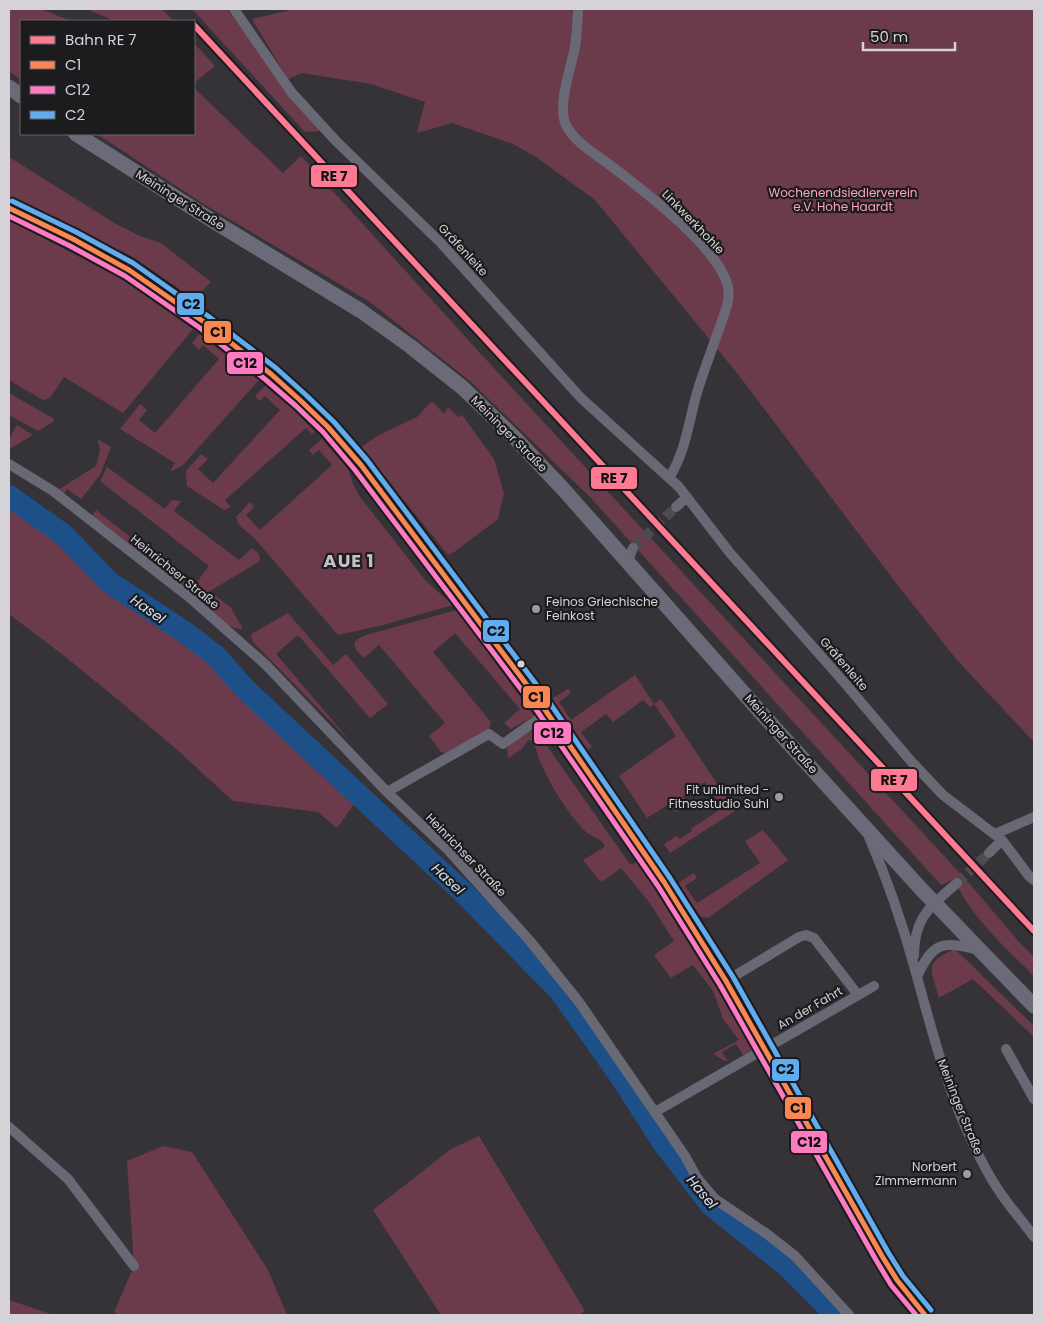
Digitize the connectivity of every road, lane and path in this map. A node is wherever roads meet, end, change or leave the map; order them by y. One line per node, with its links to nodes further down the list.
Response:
1 (234, 9): 8 (street, Gräfenleite)
2 (578, 12): 8 (street, Linkwerkhohle)
3 (9, 87): 4 (main road)
4 (20, 95)
5 (78, 135): 14 (main road, Meininger Straße)
6 (9, 208): 11 (street)
7 (9, 464): 12 (street, Heinrichser Straße)
8 (669, 478): 9 (street, Gräfenleite)
9 (687, 497): 10 (street); 15 (street, Gräfenleite)
10 (676, 507)
11 (547, 713): 12 (street); 23 (street)
12 (387, 792): 30 (street, Heinrichser Straße)
13 (1034, 817): 15 (street)
14 (864, 825): 19 (main road, Meininger Straße); 21 (street, Meininger Straße)
15 (998, 837): 16 (street); 17 (street, Gräfenleite)
16 (989, 853)
17 (1034, 880)
18 (957, 883): 19 (street)
19 (934, 903): 20 (main road, Meininger Straße); 21 (street, Meininger Straße)
20 (979, 951): 22 (street); 26 (main road, Meininger Straße)
21 (914, 964): 22 (street, Meininger Straße)
22 (917, 977): 32 (street, Meininger Straße)
23 (726, 981): 25 (street); 27 (street)
24 (874, 986): 25 (street, An der Fahrt)
25 (858, 995): 27 (street, An der Fahrt)
26 (1034, 1006)
27 (765, 1049): 30 (street, An der Fahrt); 35 (street)
28 (1006, 1049): 29 (street)
29 (1034, 1099)
30 (655, 1112): 34 (street, Heinrichser Straße)
31 (9, 1127): 33 (street)
32 (1034, 1237)
33 (134, 1266)
34 (849, 1315)
35 (926, 1315)

